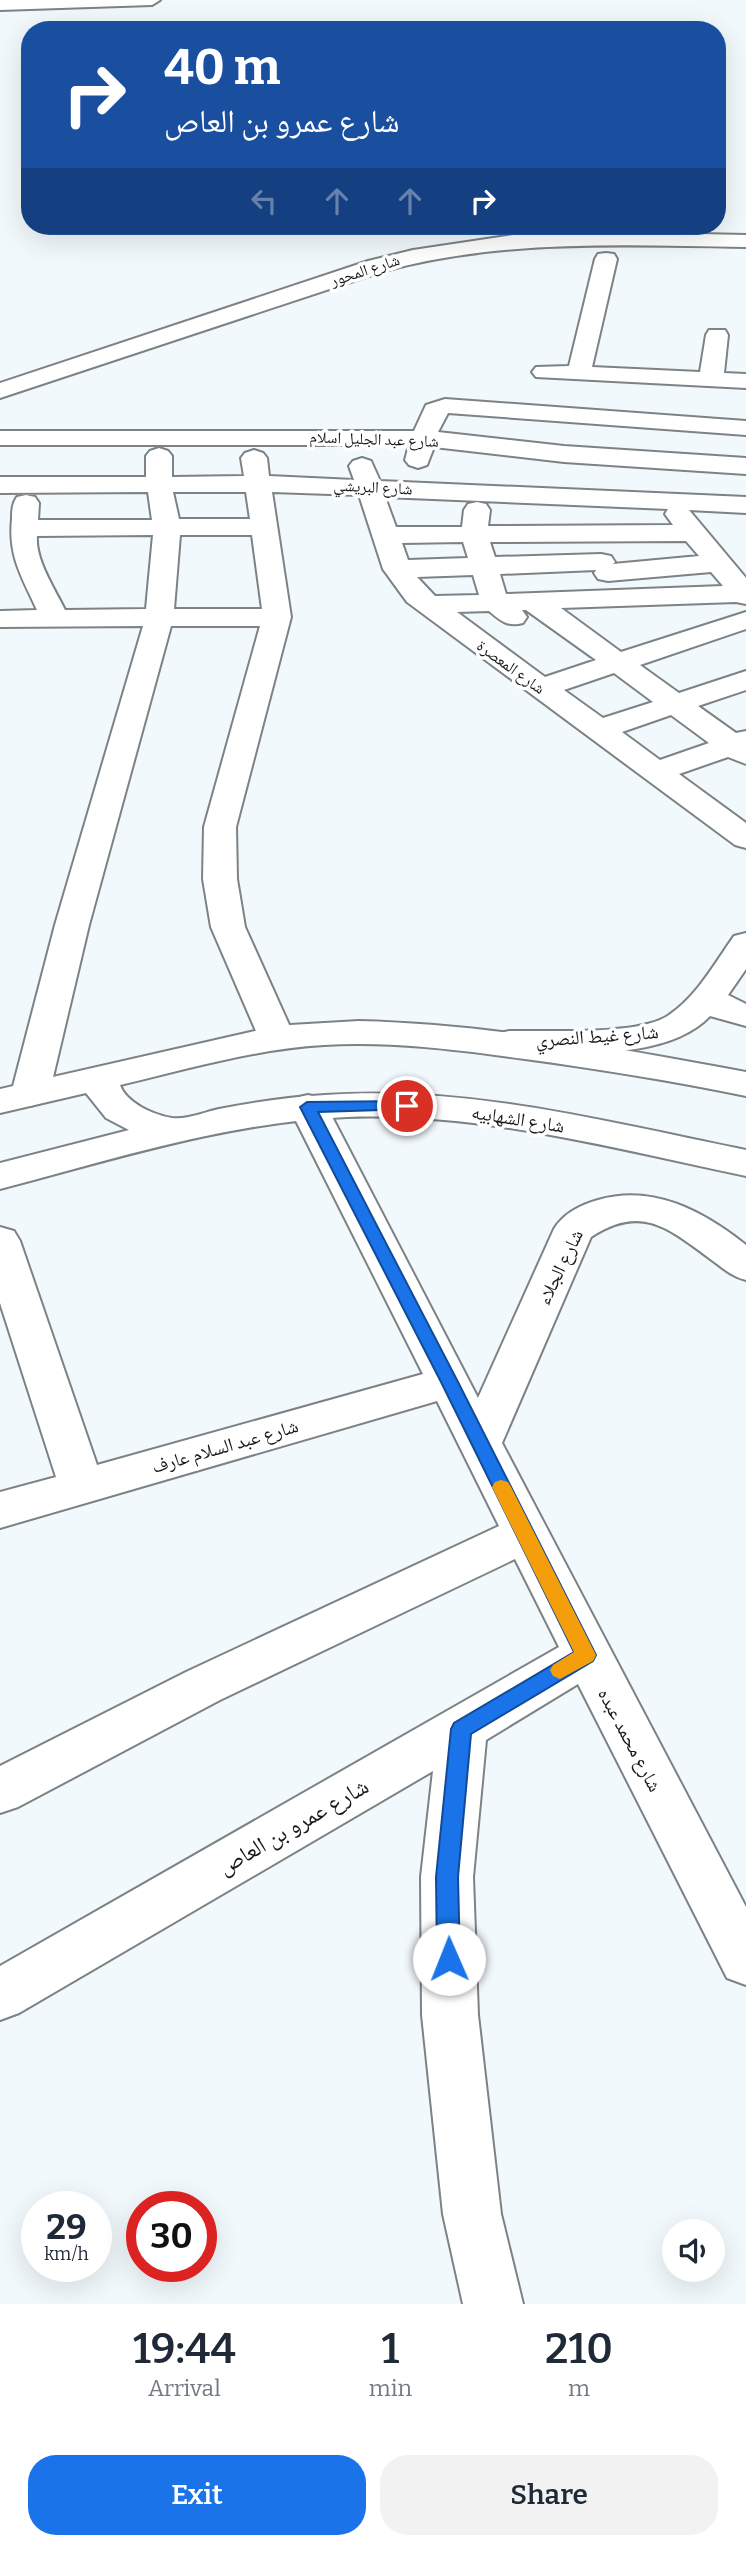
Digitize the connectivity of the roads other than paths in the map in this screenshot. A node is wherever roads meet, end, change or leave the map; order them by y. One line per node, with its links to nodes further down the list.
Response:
1 (152, 0): 2 (main road)
2 (0, 5)
3 (726, 233): 4 (main road, شارع المحور)
4 (746, 233)
5 (462, 235): 11 (main road, شارع المحور)
6 (746, 241): 14 (main road, شارع المحور)
7 (606, 259): 10 (main road)
8 (718, 335): 12 (main road)
9 (544, 372): 10 (main road)
10 (579, 374): 12 (main road)
11 (0, 377)
12 (711, 379): 13 (main road)
13 (746, 381)
14 (0, 391)
15 (510, 411): 16 (main road); 24 (main road); 25 (main road)
16 (555, 414): 17 (main road); 26 (main road)
17 (646, 421): 18 (main road); 27 (main road)
18 (716, 426): 19 (main road); 28 (main road)
19 (746, 428)
20 (158, 437): 21 (main road, شارع عبد الجليل اسلام); 23 (main road, شارع عبد الجليل اسلام); 30 (main road)
21 (251, 437): 22 (main road, شارع عبد الجليل اسلام); 31 (main road)
22 (354, 437): 24 (main road, شارع عبد الجليل اسلام); 34 (main road, شارع المعصرة)
23 (0, 438)
24 (422, 438): 25 (main road, شارع عبد الجليل اسلام); 35 (main road)
25 (492, 446): 26 (main road, شارع عبد الجليل اسلام); 36 (main road)
26 (544, 452): 27 (main road, شارع عبد الجليل اسلام); 37 (main road)
27 (646, 460): 28 (main road, شارع عبد الجليل اسلام); 39 (main road)
28 (717, 464): 29 (main road, شارع عبد الجليل اسلام)
29 (746, 466)
30 (159, 483): 31 (main road, شارع البريشي); 32 (main road, شارع البريشي); 43 (main road)
31 (257, 483): 34 (main road, شارع البريشي); 41 (main road)
32 (28, 484): 33 (main road, شارع البريشي); 42 (main road)
33 (0, 485)
34 (368, 487): 35 (main road, شارع البريشي); 47 (main road, شارع المعصرة)
35 (411, 489): 36 (main road, شارع البريشي)
36 (480, 492): 37 (main road, شارع البريشي); 44 (main road)
37 (532, 495): 38 (main road, شارع البريشي)
38 (562, 496): 39 (main road, شارع البريشي); 46 (main road)
39 (656, 500): 40 (main road, شارع البريشي); 48 (main road)
40 (746, 505)
41 (266, 527): 43 (main road); 59 (main road)
42 (23, 528): 43 (main road); 62 (main road)
43 (167, 529): 61 (main road)
44 (474, 534): 45 (main road); 47 (main road); 51 (main road)
45 (543, 534): 46 (main road); 50 (main road)
46 (585, 534): 48 (main road); 52 (main road)
47 (384, 535): 53 (main road, شارع المعصرة)
48 (706, 550): 49 (main road); 52 (main road); 55 (main road)
49 (746, 552)
50 (557, 563): 51 (main road); 52 (main road); 58 (main road)
51 (484, 566): 53 (main road); 56 (main road)
52 (605, 567): 54 (main road)
53 (397, 569): 57 (main road, شارع المعصرة)
54 (623, 597): 55 (main road); 58 (main road); 64 (main road)
55 (745, 600): 64 (main road)
56 (495, 602): 57 (main road); 58 (main road); 63 (main road)
57 (427, 605): 65 (main road, شارع المعصرة)
58 (569, 611): 63 (main road); 66 (main road)
59 (277, 617): 61 (main road); 77 (main road)
60 (0, 619): 62 (main road)
61 (159, 619): 62 (main road); 81 (main road)
62 (56, 620)
63 (533, 633): 65 (main road)
64 (669, 646): 66 (main road)
65 (486, 649): 68 (main road, شارع المعصرة)
66 (618, 663): 68 (main road); 69 (main road)
67 (746, 680): 69 (main road)
68 (540, 688): 70 (main road, شارع المعصرة)
69 (675, 704): 70 (main road); 71 (main road)
70 (598, 730): 72 (main road, شارع المعصرة)
71 (741, 747): 72 (main road)
72 (656, 772): 73 (main road, شارع المعصرة)
73 (746, 838)
74 (746, 943): 75 (main road, شارع غيط النصري)
75 (709, 994): 76 (main road); 78 (main road, شارع غيط النصري)
76 (746, 1014)
77 (277, 1038): 78 (main road); 79 (main road)
78 (492, 1043): 80 (main road)
79 (100, 1079): 81 (main road); 83 (main road)
80 (746, 1084)
81 (15, 1097)
82 (307, 1107): 83 (main road, شارع الشهابيه); 84 (main road, شارع الشهابيه); 88 (main road, شارع محمد عبده)
83 (177, 1132): 85 (main road, شارع الشهابيه)
84 (746, 1163)
85 (0, 1176)
86 (0, 1241): 90 (main road)
87 (746, 1266): 89 (main road, شارع الجلاء)
88 (449, 1382): 89 (main road, شارع محمد عبده); 90 (main road, شارع عبد السلام عارف)
89 (480, 1443): 92 (main road, شارع محمد عبده)
90 (82, 1487): 91 (main road, شارع عبد السلام عارف)
91 (0, 1510)
92 (524, 1534): 93 (main road, شارع محمد عبده); 95 (main road)
93 (586, 1655): 94 (main road, شارع عمرو بن العاص); 96 (main road, شارع محمد عبده)
94 (462, 1729): 97 (main road, شارع عمرو بن العاص); 98 (main road)
95 (0, 1791)
96 (746, 1960)
97 (0, 1995)
98 (493, 2304)

